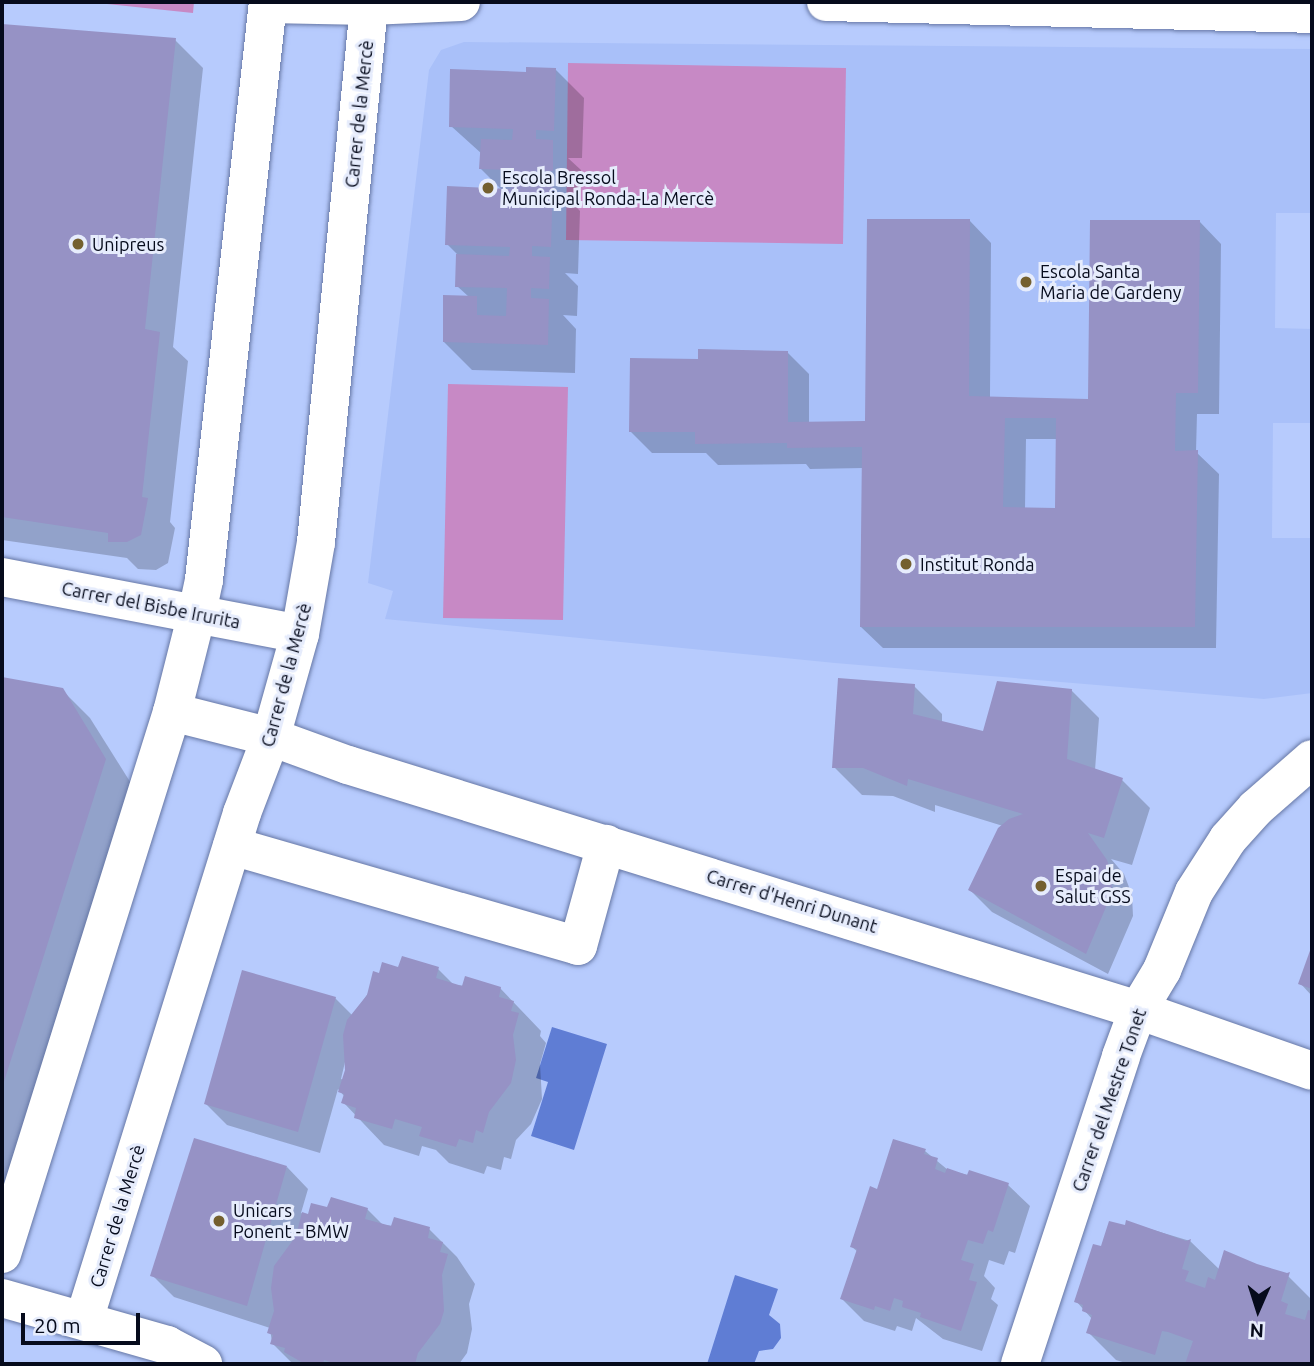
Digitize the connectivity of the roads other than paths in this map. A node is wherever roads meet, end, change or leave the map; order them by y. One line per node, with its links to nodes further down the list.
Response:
1 (461, 2): 6 (street)
2 (825, 2): 3 (street)
3 (843, 2): 5 (street)
4 (268, 3): 6 (street); 10 (street)
5 (1012, 4): 7 (street)
6 (369, 6): 11 (street, Carrer de la Mercè)
7 (1175, 6): 8 (street)
8 (1312, 14)
9 (2, 577): 10 (street, Carrer del Bisbe Irurita)
10 (197, 613): 11 (street, Carrer del Bisbe Irurita); 12 (street)
11 (300, 634): 13 (street, Carrer de la Mercè)
12 (172, 712): 13 (street); 19 (street)
13 (271, 737): 15 (street, Carrer d'Henri Dunant); 16 (street, Carrer de la Mercè)
14 (1312, 759): 17 (street, Carrer del Mestre Tonet)
15 (606, 844): 16 (street); 17 (street, Carrer d'Henri Dunant)
16 (232, 846): 21 (street, Carrer de la Mercè)
17 (1138, 1010): 18 (street, Carrer d'Henri Dunant); 23 (street, Carrer del Mestre Tonet)
18 (1312, 1071)
19 (2, 1254)
20 (2, 1298): 21 (street)
21 (84, 1320): 22 (street)
22 (203, 1364)
23 (1020, 1364)

